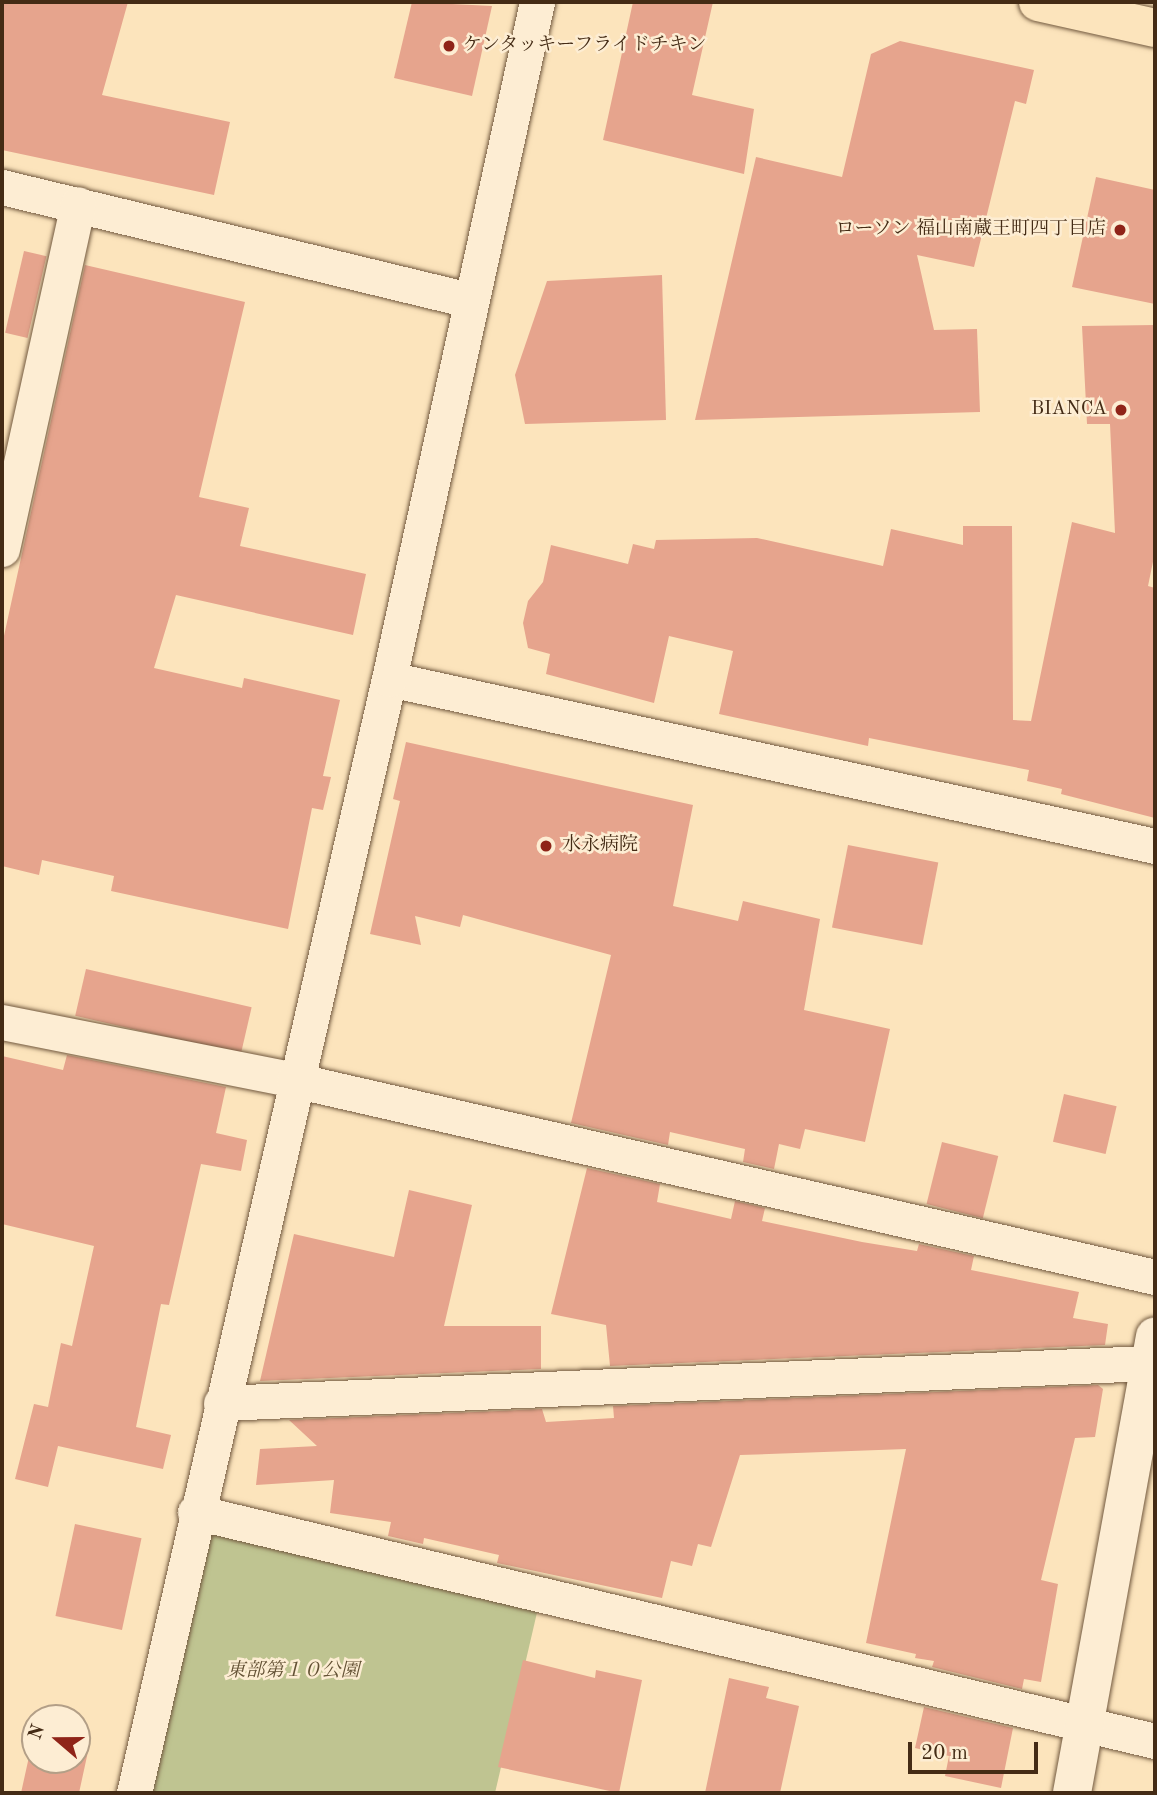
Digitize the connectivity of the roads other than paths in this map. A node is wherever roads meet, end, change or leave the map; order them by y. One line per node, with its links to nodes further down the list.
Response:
1 (537, 2): 6 (street)
2 (1038, 2): 3 (highway)
3 (1155, 28)
4 (2, 187): 5 (street)
5 (78, 204): 6 (street); 7 (street)
6 (469, 300): 8 (street)
7 (2, 549)
8 (389, 679): 9 (street); 11 (street)
9 (1155, 846)
10 (2, 1022): 11 (street)
11 (294, 1080): 12 (street); 14 (street)
12 (1155, 1277)
13 (1153, 1349): 14 (street); 16 (street)
14 (220, 1403): 15 (street)
15 (195, 1513): 16 (street); 18 (street)
16 (1084, 1723): 17 (street); 19 (street)
17 (1155, 1741)
18 (134, 1793)
19 (1072, 1793)

